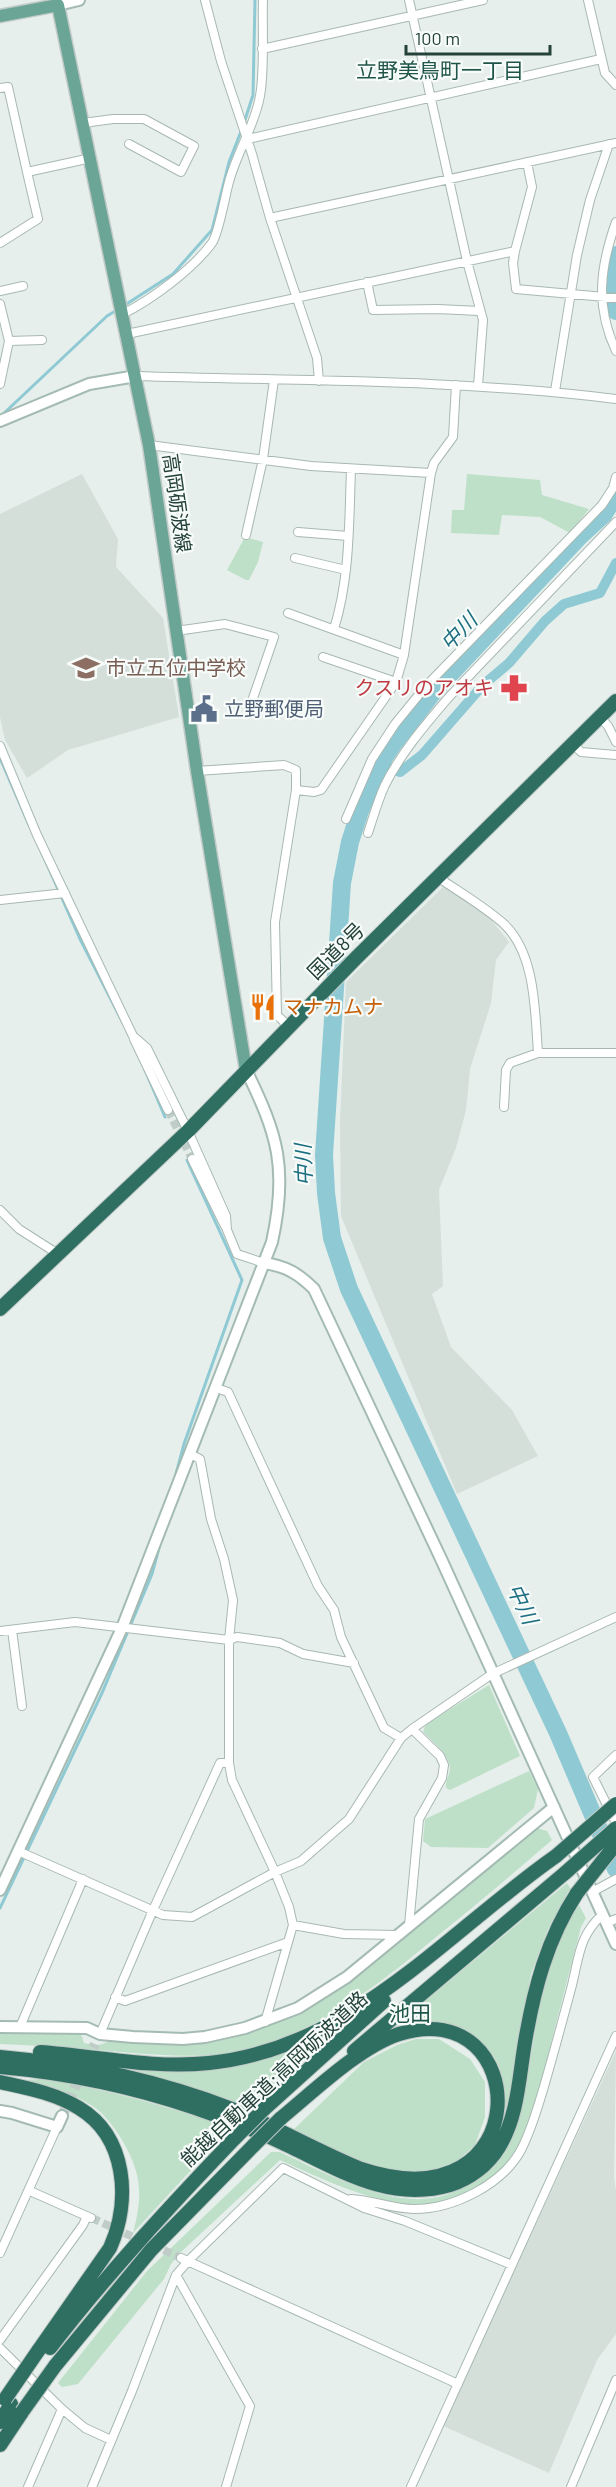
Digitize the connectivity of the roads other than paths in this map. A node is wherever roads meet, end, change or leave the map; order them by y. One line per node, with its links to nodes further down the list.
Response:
1 (79, 0): 7 (street)
2 (205, 0): 16 (street)
3 (263, 0): 10 (street)
4 (409, 0): 8 (street)
5 (483, 0): 8 (street)
6 (588, 0): 11 (street)
7 (57, 2): 9 (main road); 15 (main road, 高岡砺波線)
8 (412, 15): 10 (street); 14 (street)
9 (0, 16)
10 (262, 49): 16 (street)
11 (601, 59): 12 (street); 14 (street)
12 (616, 85)
13 (0, 88): 21 (street)
14 (430, 98): 16 (street); 22 (street)
15 (83, 123): 17 (street); 19 (main road, 高岡砺波線)
16 (247, 136): 23 (street); 37 (street)
17 (129, 144)
18 (613, 144): 20 (street); 31 (street)
19 (91, 158): 21 (street); 37 (main road, 高岡砺波線)
20 (527, 162): 22 (street); 26 (street)
21 (27, 172): 25 (street)
22 (448, 179): 23 (street); 27 (street)
23 (270, 218): 32 (street)
24 (616, 222): 33 (street)
25 (0, 243)
26 (515, 251): 27 (street); 31 (street)
27 (467, 261): 28 (street); 36 (street)
28 (367, 282): 32 (street); 36 (street)
29 (23, 286): 30 (street)
30 (0, 291)
31 (570, 295): 33 (street); 48 (street)
32 (296, 297): 38 (street); 44 (street)
33 (603, 297): 34 (street); 41 (street)
34 (616, 298)
35 (0, 304): 40 (street)
36 (479, 311): 47 (street)
37 (123, 314): 38 (main road, 高岡砺波線)
38 (128, 334): 42 (main road, 高岡砺波線)
39 (42, 340): 40 (street)
40 (9, 341): 45 (street)
41 (616, 351)
42 (136, 376): 43 (street); 50 (street); 51 (main road, 高岡砺波線)
43 (274, 380): 44 (street); 52 (street)
44 (319, 381): 46 (street)
45 (0, 384)
46 (456, 385): 47 (street); 54 (street)
47 (477, 386): 48 (street)
48 (555, 391): 49 (street)
49 (616, 399)
50 (1, 422)
51 (149, 445): 52 (street); 64 (main road, 高岡砺波線)
52 (263, 459): 53 (street); 58 (street)
53 (351, 469): 54 (street); 59 (street)
54 (431, 473): 65 (street)
55 (616, 477): 77 (street)
56 (616, 522): 78 (street)
57 (298, 532): 59 (street)
58 (246, 535)
59 (348, 536): 61 (street)
60 (295, 558): 61 (street)
61 (346, 570): 63 (street)
62 (288, 613): 63 (street)
63 (334, 629): 65 (street)
64 (176, 631): 68 (street); 75 (main road, 高岡砺波線)
65 (404, 655): 67 (street)
66 (323, 657): 67 (street)
67 (396, 682): 76 (street)
68 (252, 701)
69 (616, 701): 70 (highway, 国道8号)
70 (600, 717): 71 (street); 72 (highway, 国道8号)
71 (616, 742)
72 (573, 744): 74 (street); 79 (highway, 国道8号)
73 (0, 746): 80 (street)
74 (616, 755)
75 (197, 771): 76 (street); 86 (main road, 高岡砺波線)
76 (296, 790): 82 (street)
77 (346, 819)
78 (368, 833)
79 (439, 878): 82 (highway, 国道8号); 84 (street)
80 (65, 893): 81 (street); 83 (street)
81 (0, 900)
82 (289, 1027): 86 (highway, 国道8号)
83 (133, 1036): 88 (street); 89 (street)
84 (538, 1053): 85 (street); 87 (street)
85 (616, 1053)
86 (246, 1070): 89 (highway, 国道8号); 94 (street)
87 (504, 1107)
88 (168, 1110)
89 (188, 1131): 92 (street); 93 (highway, 国道8号)
90 (192, 1158): 92 (street)
91 (0, 1210): 93 (street)
92 (227, 1230): 94 (street)
93 (58, 1254): 95 (highway, 国道8号); 96 (highway, 国道8号)
94 (264, 1263): 97 (street); 105 (street)
95 (0, 1300)
96 (0, 1309)
97 (216, 1388): 98 (street); 104 (street)
98 (190, 1454): 100 (street); 103 (street)
99 (616, 1617): 105 (street)
100 (122, 1628): 102 (street); 103 (street); 116 (street)
101 (0, 1630): 102 (street)
102 (12, 1630): 106 (street)
103 (229, 1640): 104 (street); 110 (street)
104 (354, 1663): 108 (street)
105 (492, 1674): 107 (street); 112 (street)
106 (22, 1706)
107 (412, 1729): 108 (street); 126 (street)
108 (400, 1738): 118 (street)
109 (616, 1755): 113 (street)
110 (229, 1763): 118 (street); 123 (street)
111 (616, 1804): 117 (highway, 能越自動車道;高岡砺波道路, bridge)
112 (554, 1807): 122 (street); 126 (street)
113 (616, 1823)
114 (616, 1828): 143 (highway, 能越自動車道;高岡砺波道路, bridge)
115 (616, 1844): 139 (highway, bridge)
116 (18, 1851): 119 (street); 121 (street)
117 (556, 1856): 137 (highway); 153 (highway, 能越自動車道;高岡砺波道路, bridge)
118 (275, 1872): 123 (street); 125 (street)
119 (83, 1879): 123 (street); 133 (street)
120 (616, 1879): 122 (street)
121 (0, 1890)
122 (592, 1892): 124 (street)
123 (153, 1910): 130 (street)
124 (608, 1919): 129 (street); 146 (street)
125 (293, 1925): 127 (street); 128 (street)
126 (409, 1926): 127 (street)
127 (397, 1935): 131 (street)
128 (288, 1942): 130 (street); 131 (street)
129 (616, 1944)
130 (115, 1997): 134 (street)
131 (265, 2022): 134 (street)
132 (0, 2026): 133 (street)
133 (20, 2027): 134 (street)
134 (100, 2034): 136 (street)
135 (616, 2036): 149 (street)
136 (95, 2044)
137 (0, 2051)
138 (0, 2056): 143 (highway)
139 (0, 2067)
140 (0, 2082): 153 (highway)
141 (0, 2111): 144 (street)
142 (62, 2116): 144 (street)
143 (280, 2119): 156 (highway, 能越自動車道;高岡砺波道路, bridge)
144 (57, 2127): 145 (street)
145 (30, 2191): 147 (street); 151 (street)
146 (346, 2199): 148 (street); 149 (street)
147 (0, 2253)
148 (185, 2259): 150 (street); 155 (street)
149 (512, 2265): 155 (street)
150 (177, 2275): 159 (street); 163 (street)
151 (0, 2340)
152 (0, 2348): 157 (street)
153 (41, 2354): 156 (highway, 能越自動車道;高岡砺波道路)
154 (616, 2380): 165 (street)
155 (458, 2384): 164 (street)
156 (10, 2406): 158 (highway, 能越自動車道;高岡砺波道路); 160 (highway, 能越自動車道;高岡砺波道路)
157 (62, 2409): 159 (street); 161 (street)
158 (0, 2422)
159 (111, 2440): 162 (street)
160 (0, 2445)
161 (28, 2487)
162 (92, 2487)
163 (226, 2487)
164 (411, 2487)
165 (571, 2487)

